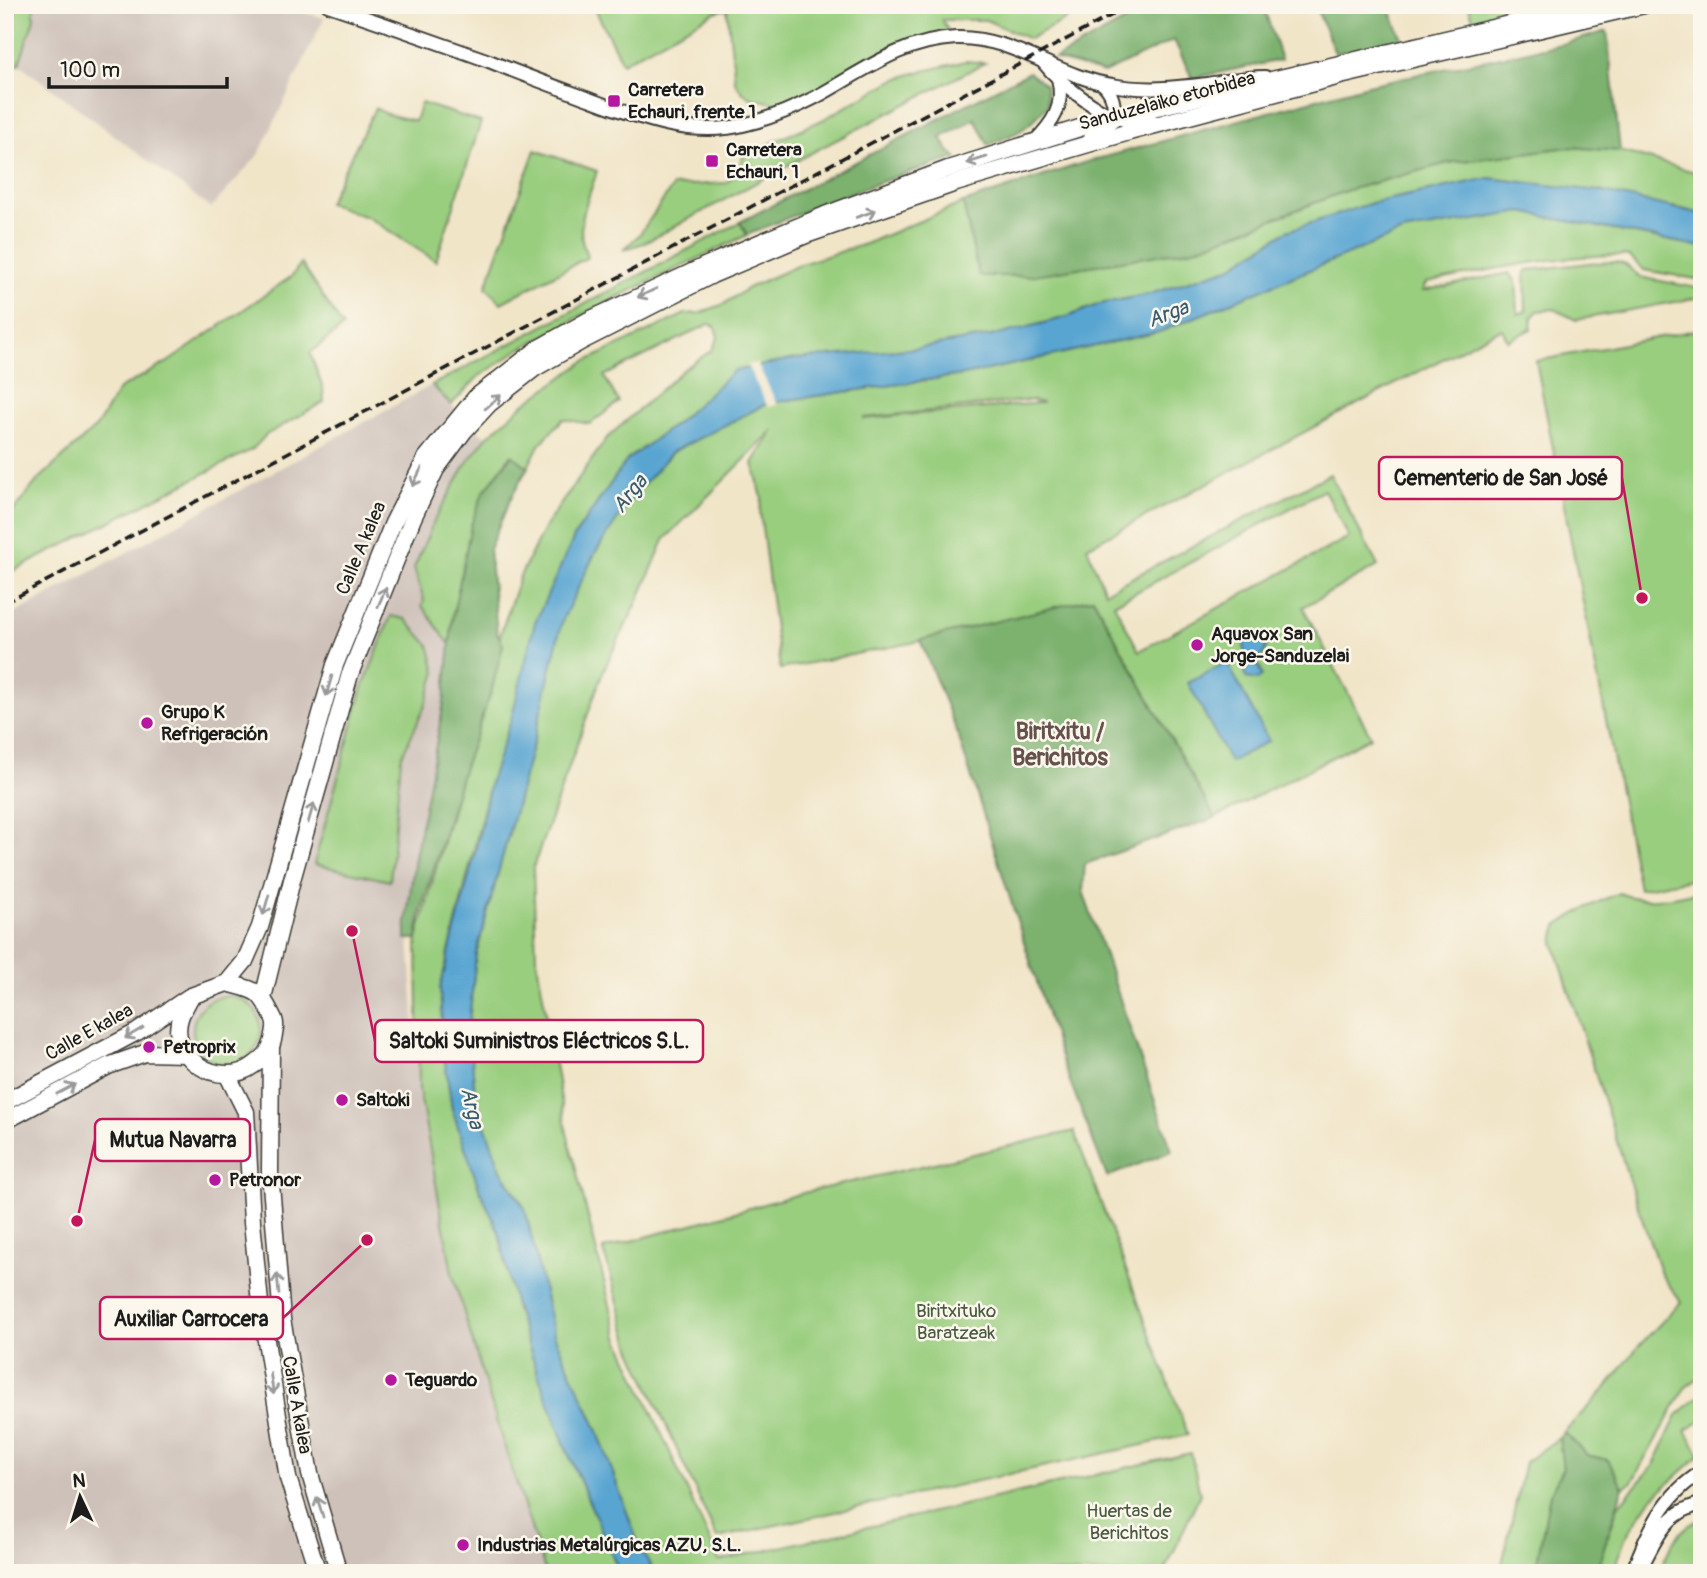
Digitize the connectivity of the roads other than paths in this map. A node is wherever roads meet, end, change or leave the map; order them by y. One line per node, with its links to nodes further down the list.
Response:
1 (328, 5): 4 (street)
2 (1590, 5): 7 (main road, Sanduzelaiko etorbidea)
3 (1644, 5): 7 (main road, Sanduzelaiko etorbidea)
4 (1042, 62): 5 (street); 6 (street)
5 (1058, 78): 8 (street); 9 (street)
6 (1097, 82): 7 (street); 8 (street); 10 (street)
7 (1280, 84): 10 (main road, Sanduzelaiko etorbidea); 12 (main road, Sanduzelaiko etorbidea)
8 (1075, 91): 9 (street); 10 (street)
9 (1060, 106): 11 (street)
10 (1115, 117): 11 (main road, Sanduzelaiko etorbidea); 12 (street)
11 (1033, 143): 13 (main road, Sanduzelaiko etorbidea, one-way to 13)
12 (978, 176): 13 (main road, Sanduzelaiko etorbidea, one-way to 12)
13 (710, 270): 14 (main road, Calle A kalea, one-way to 14); 16 (main road, Calle A kalea, one-way to 13)
14 (227, 983): 15 (main road); 16 (main road)
15 (191, 996): 18 (main road); 20 (main road, Calle E kalea, one-way to 20)
16 (263, 998): 17 (main road)
17 (271, 1046): 19 (main road); 25 (main road, one-way to 17)
18 (186, 1054): 19 (main road); 21 (main road, Calle E kalea, one-way to 18)
19 (228, 1076): 24 (main road, Calle A kalea, one-way to 24)
20 (5, 1102)
21 (5, 1121)
22 (1702, 1472): 26 (street)
23 (1702, 1504): 27 (street)
24 (317, 1573)
25 (339, 1573)
26 (1632, 1573)
27 (1640, 1573)

